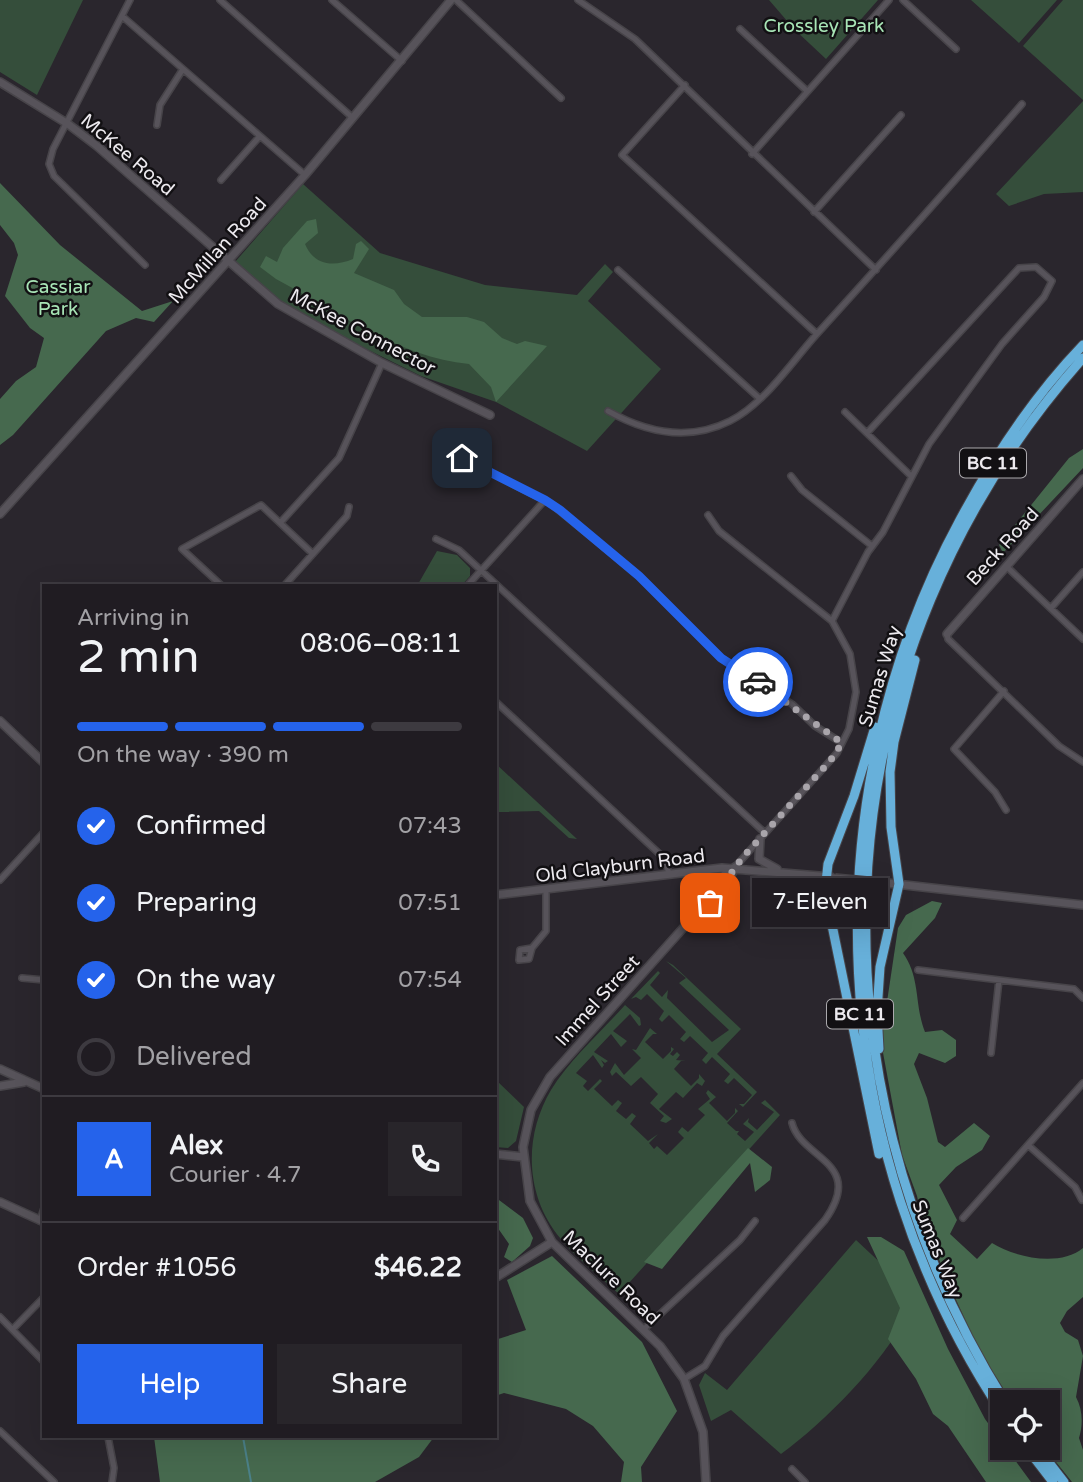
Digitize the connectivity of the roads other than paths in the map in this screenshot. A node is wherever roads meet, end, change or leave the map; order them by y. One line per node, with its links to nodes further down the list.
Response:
1 (130, 0): 9 (street)
2 (220, 0): 20 (street)
3 (332, 0): 12 (street)
4 (450, 0): 12 (main road, McMillan Road)
5 (456, 0): 17 (street)
6 (578, 0): 15 (street)
7 (888, 0): 16 (street)
8 (904, 0): 11 (street)
9 (122, 16): 13 (street); 21 (street)
10 (740, 29): 16 (street)
11 (957, 48)
12 (402, 61): 20 (main road, McMillan Road)
13 (183, 69): 22 (street); 23 (street)
14 (0, 82): 21 (main road, McKee Road)
15 (685, 85): 24 (street); 32 (street)
16 (807, 91): 24 (street)
17 (561, 97)
18 (1022, 104): 31 (street)
19 (901, 115): 27 (street)
20 (353, 118): 25 (main road, McMillan Road)
21 (68, 124): 28 (main road, McKee Road); 29 (street)
22 (157, 125)
23 (260, 136): 25 (street); 26 (street)
24 (751, 154): 27 (street)
25 (305, 175): 28 (main road, McMillan Road)
26 (221, 180)
27 (814, 212): 31 (street)
28 (229, 261): 35 (main road, McKee Connector); 47 (main road, McMillan Road)
29 (145, 265)
30 (618, 270): 36 (street)
31 (876, 271): 32 (street)
32 (817, 334): 36 (street)
33 (1083, 345): 62 (highway, Sumas Way / BC 11)
34 (1083, 358): 52 (highway, Sumas Way / BC 11)
35 (382, 363): 39 (main road, McKee Connector); 49 (street)
36 (759, 398): 37 (street)
37 (608, 411)
38 (845, 412): 40 (street)
39 (490, 415)
40 (867, 433): 43 (street); 43 (street)
41 (441, 447): 45 (street)
42 (792, 476): 51 (street)
43 (911, 476): 51 (street)
44 (1083, 479): 54 (main road, Beck Road)
45 (545, 500): 55 (street); 70 (street)
46 (349, 508): 53 (street)
47 (0, 514)
48 (708, 516): 64 (street)
49 (280, 523): 53 (street); 57 (street)
50 (436, 539): 55 (street)
51 (872, 546): 64 (street)
52 (954, 551): 82 (highway); 105 (highway, Sumas Way / BC 11)
53 (313, 554): 58 (street)
54 (1006, 566): 63 (street); 65 (main road, Beck Road)
55 (481, 572): 59 (street); 60 (street)
56 (1083, 572): 63 (street)
57 (220, 584)
58 (286, 584)
59 (469, 584)
60 (494, 584)
61 (497, 587): 75 (street)
62 (924, 594): 80 (highway); 112 (highway, Sumas Way / BC 11)
63 (1051, 608): 66 (street)
64 (832, 621): 70 (street, Immel Street)
65 (947, 634): 67 (street)
66 (1083, 639)
67 (1004, 691): 72 (street); 73 (street)
68 (497, 703): 79 (street)
69 (0, 722): 71 (main road)
70 (842, 743): 75 (street, Immel Street)
71 (42, 761)
72 (1083, 762)
73 (1006, 810)
74 (42, 834): 81 (street)
75 (762, 836): 76 (street, Immel Street); 77 (main road)
76 (735, 867): 77 (main road, Old Clayburn Road); 78 (main road, Old Clayburn Road); 84 (main road, Immel Street); 87 (main road, Immel Street)
77 (781, 871): 80 (main road, Old Clayburn Road)
78 (682, 873): 79 (main road, Old Clayburn Road); 84 (main road)
79 (669, 874): 83 (main road, Old Clayburn Road)
80 (831, 877): 82 (main road, Old Clayburn Road, bridge); 112 (highway)
81 (0, 880)
82 (899, 884): 86 (main road, Old Clayburn Road); 105 (highway)
83 (546, 890): 85 (main road, Old Clayburn Road); 88 (street)
84 (709, 893): 87 (main road, Immel Street)
85 (497, 895)
86 (1083, 905)
87 (693, 917): 101 (main road, Immel Street)
88 (532, 948)
89 (918, 970): 92 (street)
90 (22, 978): 91 (street)
91 (42, 980)
92 (999, 980): 93 (street); 94 (street)
93 (1083, 998)
94 (991, 1054)
95 (2, 1070): 96 (main road); 97 (main road)
96 (0, 1080)
97 (29, 1082): 99 (main road); 100 (main road)
98 (1083, 1083): 103 (street)
99 (0, 1086)
100 (42, 1089)
101 (531, 1110): 106 (main road, Maclure Road)
102 (792, 1123): 120 (street)
103 (1028, 1145): 107 (street); 109 (street)
104 (497, 1154): 106 (main road)
105 (894, 1155): 121 (highway, Sumas Way / BC 11)
106 (523, 1157): 113 (main road, Maclure Road)
107 (1082, 1199)
108 (0, 1202): 111 (main road)
109 (963, 1218)
110 (755, 1221): 118 (street)
111 (42, 1222)
112 (909, 1232): 122 (highway, Sumas Way / BC 11)
113 (552, 1242): 114 (main road); 118 (main road, Maclure Road)
114 (497, 1277)
115 (42, 1299): 117 (street)
116 (0, 1317): 117 (street)
117 (13, 1329): 119 (street)
118 (644, 1329): 120 (main road, Maclure Road)
119 (42, 1360)
120 (684, 1379): 130 (main road, Maclure Road)
121 (998, 1390)
122 (990, 1392)
123 (0, 1431): 129 (street)
124 (107, 1438): 128 (street)
125 (1036, 1460): 132 (highway)
126 (1047, 1460): 133 (highway)
127 (792, 1469): 131 (street)
128 (113, 1479)
129 (54, 1482)
130 (706, 1482)
131 (805, 1482)
132 (1053, 1482)
133 (1064, 1482)

